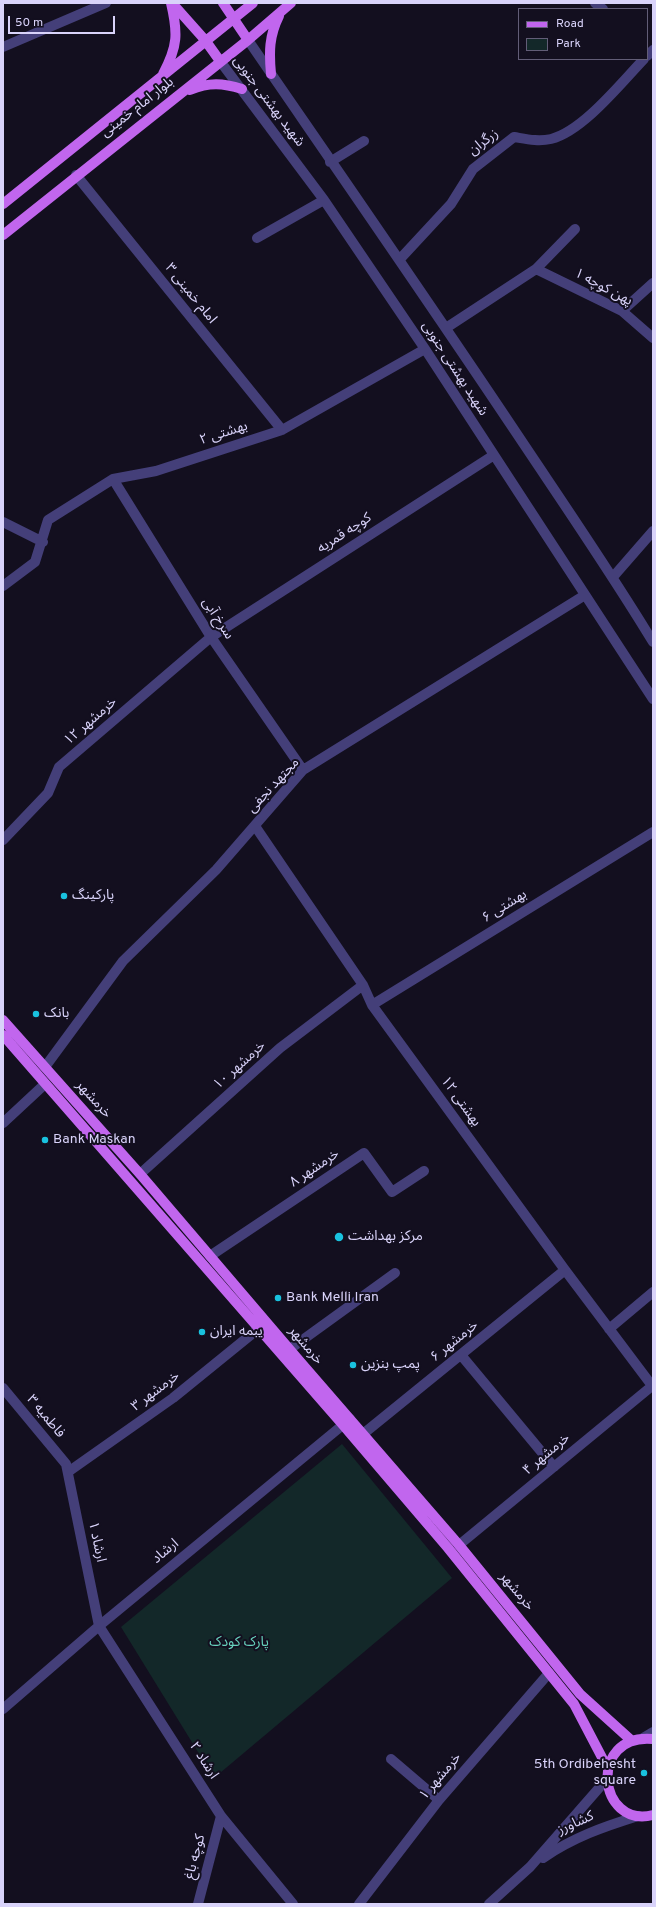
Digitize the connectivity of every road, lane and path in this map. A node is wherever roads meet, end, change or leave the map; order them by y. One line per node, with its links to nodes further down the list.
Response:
1 (106, 3): 10 (street)
2 (171, 3): 8 (main road); 14 (main road)
3 (223, 3): 7 (main road)
4 (253, 3): 7 (main road, بلوار امام خمینی)
5 (291, 3): 6 (main road, بلوار امام خمینی)
6 (281, 11): 9 (main road, بلوار امام خمینی); 13 (main road)
7 (232, 18): 8 (main road, بلوار امام خمینی); 9 (main road)
8 (205, 40): 12 (main road); 14 (main road, بلوار امام خمینی)
9 (248, 40): 12 (main road, بلوار امام خمینی); 13 (street, شهید بهشتی جنوبی)
10 (3, 47)
11 (643, 60): 25 (street, زرگران)
12 (220, 62): 15 (street, شهید بهشتی جنوبی); 16 (main road, بلوار امام خمینی)
13 (271, 74): 18 (street, شهید بهشتی جنوبی)
14 (160, 79): 21 (main road, بلوار امام خمینی)
15 (242, 89): 16 (main road); 20 (street, شهید بهشتی جنوبی)
16 (176, 96): 19 (main road, بلوار امام خمینی)
17 (364, 141): 18 (street)
18 (330, 162): 25 (street, شهید بهشتی جنوبی)
19 (76, 175): 23 (main road, بلوار امام خمینی); 32 (street, امام خمینی ۳)
20 (324, 200): 24 (street); 31 (street, شهید بهشتی جنوبی)
21 (3, 204)
22 (575, 229): 26 (street)
23 (3, 235)
24 (257, 238)
25 (400, 259): 29 (street, شهید بهشتی جنوبی)
26 (536, 269): 28 (street, پهن کوچه ۱); 29 (street)
27 (653, 283): 28 (street)
28 (622, 311): 30 (street, پهن کوچه ۱)
29 (446, 328): 38 (street, شهید بهشتی جنوبی)
30 (653, 338)
31 (425, 349): 32 (street, بهشتی ۲); 33 (street, شهید بهشتی جنوبی)
32 (282, 430): 34 (street, بهشتی ۲)
33 (494, 455): 40 (street, شهید بهشتی جنوبی); 41 (street, کوچه قمریه)
34 (113, 479): 37 (street, بهشتی ۲); 41 (street, سرخ آبی)
35 (3, 522): 37 (street)
36 (653, 531): 38 (street)
37 (42, 542): 39 (street, بهشتی ۲)
38 (613, 577): 42 (street, شهید بهشتی جنوبی)
39 (3, 586)
40 (585, 595): 43 (street, شهید بهشتی جنوبی); 44 (street, مجتهد نجفی)
41 (211, 637): 44 (street, سرخ آبی); 47 (street, خرمشهر ۱۲)
42 (653, 642)
43 (653, 699)
44 (303, 770): 45 (street, مجتهد نجفی)
45 (255, 826): 48 (street, بهشتی ۱۲); 52 (street, مجتهد نجفی)
46 (653, 832): 49 (street, بهشتی ۶)
47 (3, 840)
48 (363, 985): 49 (street, بهشتی ۱۲); 56 (street, خرمشهر ۱۰)
49 (372, 1005): 58 (street, بهشتی ۱۲)
50 (3, 1020): 52 (main road, خرمشهر)
51 (3, 1036): 53 (main road, خرمشهر)
52 (45, 1067): 56 (main road, خرمشهر)
53 (45, 1084): 54 (street); 61 (main road, خرمشهر)
54 (3, 1123)
55 (424, 1171): 57 (street, خرمشهر ۸)
56 (140, 1174): 57 (main road, خرمشهر)
57 (210, 1256): 63 (main road, خرمشهر)
58 (565, 1270): 62 (street, بهشتی ۱۲); 64 (street, خرمشهر ۶)
59 (395, 1273): 63 (street)
60 (653, 1292): 62 (street)
61 (258, 1329): 67 (main road, خرمشهر); 70 (street, خرمشهر ۳)
62 (609, 1329): 65 (street, بهشتی ۱۲)
63 (290, 1349): 67 (main road, خرمشهر)
64 (461, 1355): 68 (street, خرمشهر ۶); 69 (street)
65 (653, 1386): 69 (street, خرمشهر ۴)
66 (3, 1388): 70 (street, فاطمیه ۳)
67 (346, 1422): 68 (main road, خرمشهر); 72 (street, ارشاد); 73 (main road, خرمشهر)
68 (363, 1434): 71 (main road, خرمشهر)
69 (554, 1467): 71 (street, خرمشهر ۴)
70 (67, 1468): 72 (street, ارشاد ۱)
71 (459, 1545): 77 (main road, خرمشهر)
72 (99, 1626): 74 (street, ارشاد); 82 (street, ارشاد ۲)
73 (549, 1673): 79 (main road, خرمشهر); 81 (street, خرمشهر ۱)
74 (3, 1708)
75 (653, 1732): 76 (street)
76 (648, 1739): 77 (main road)
77 (632, 1741): 79 (main road)
78 (391, 1759): 81 (street)
79 (608, 1767): 80 (main road)
80 (606, 1780): 83 (main road); 85 (street, کشاورز)
81 (440, 1800): 88 (street, خرمشهر ۱)
82 (221, 1816): 86 (street, کوچه باغ); 87 (street, ارشاد ۲)
83 (638, 1816): 84 (main road); 85 (street, کشاورز)
84 (652, 1816)
85 (530, 1867): 89 (street, کشاورز)
86 (198, 1904)
87 (293, 1904)
88 (359, 1904)
89 (489, 1904)

